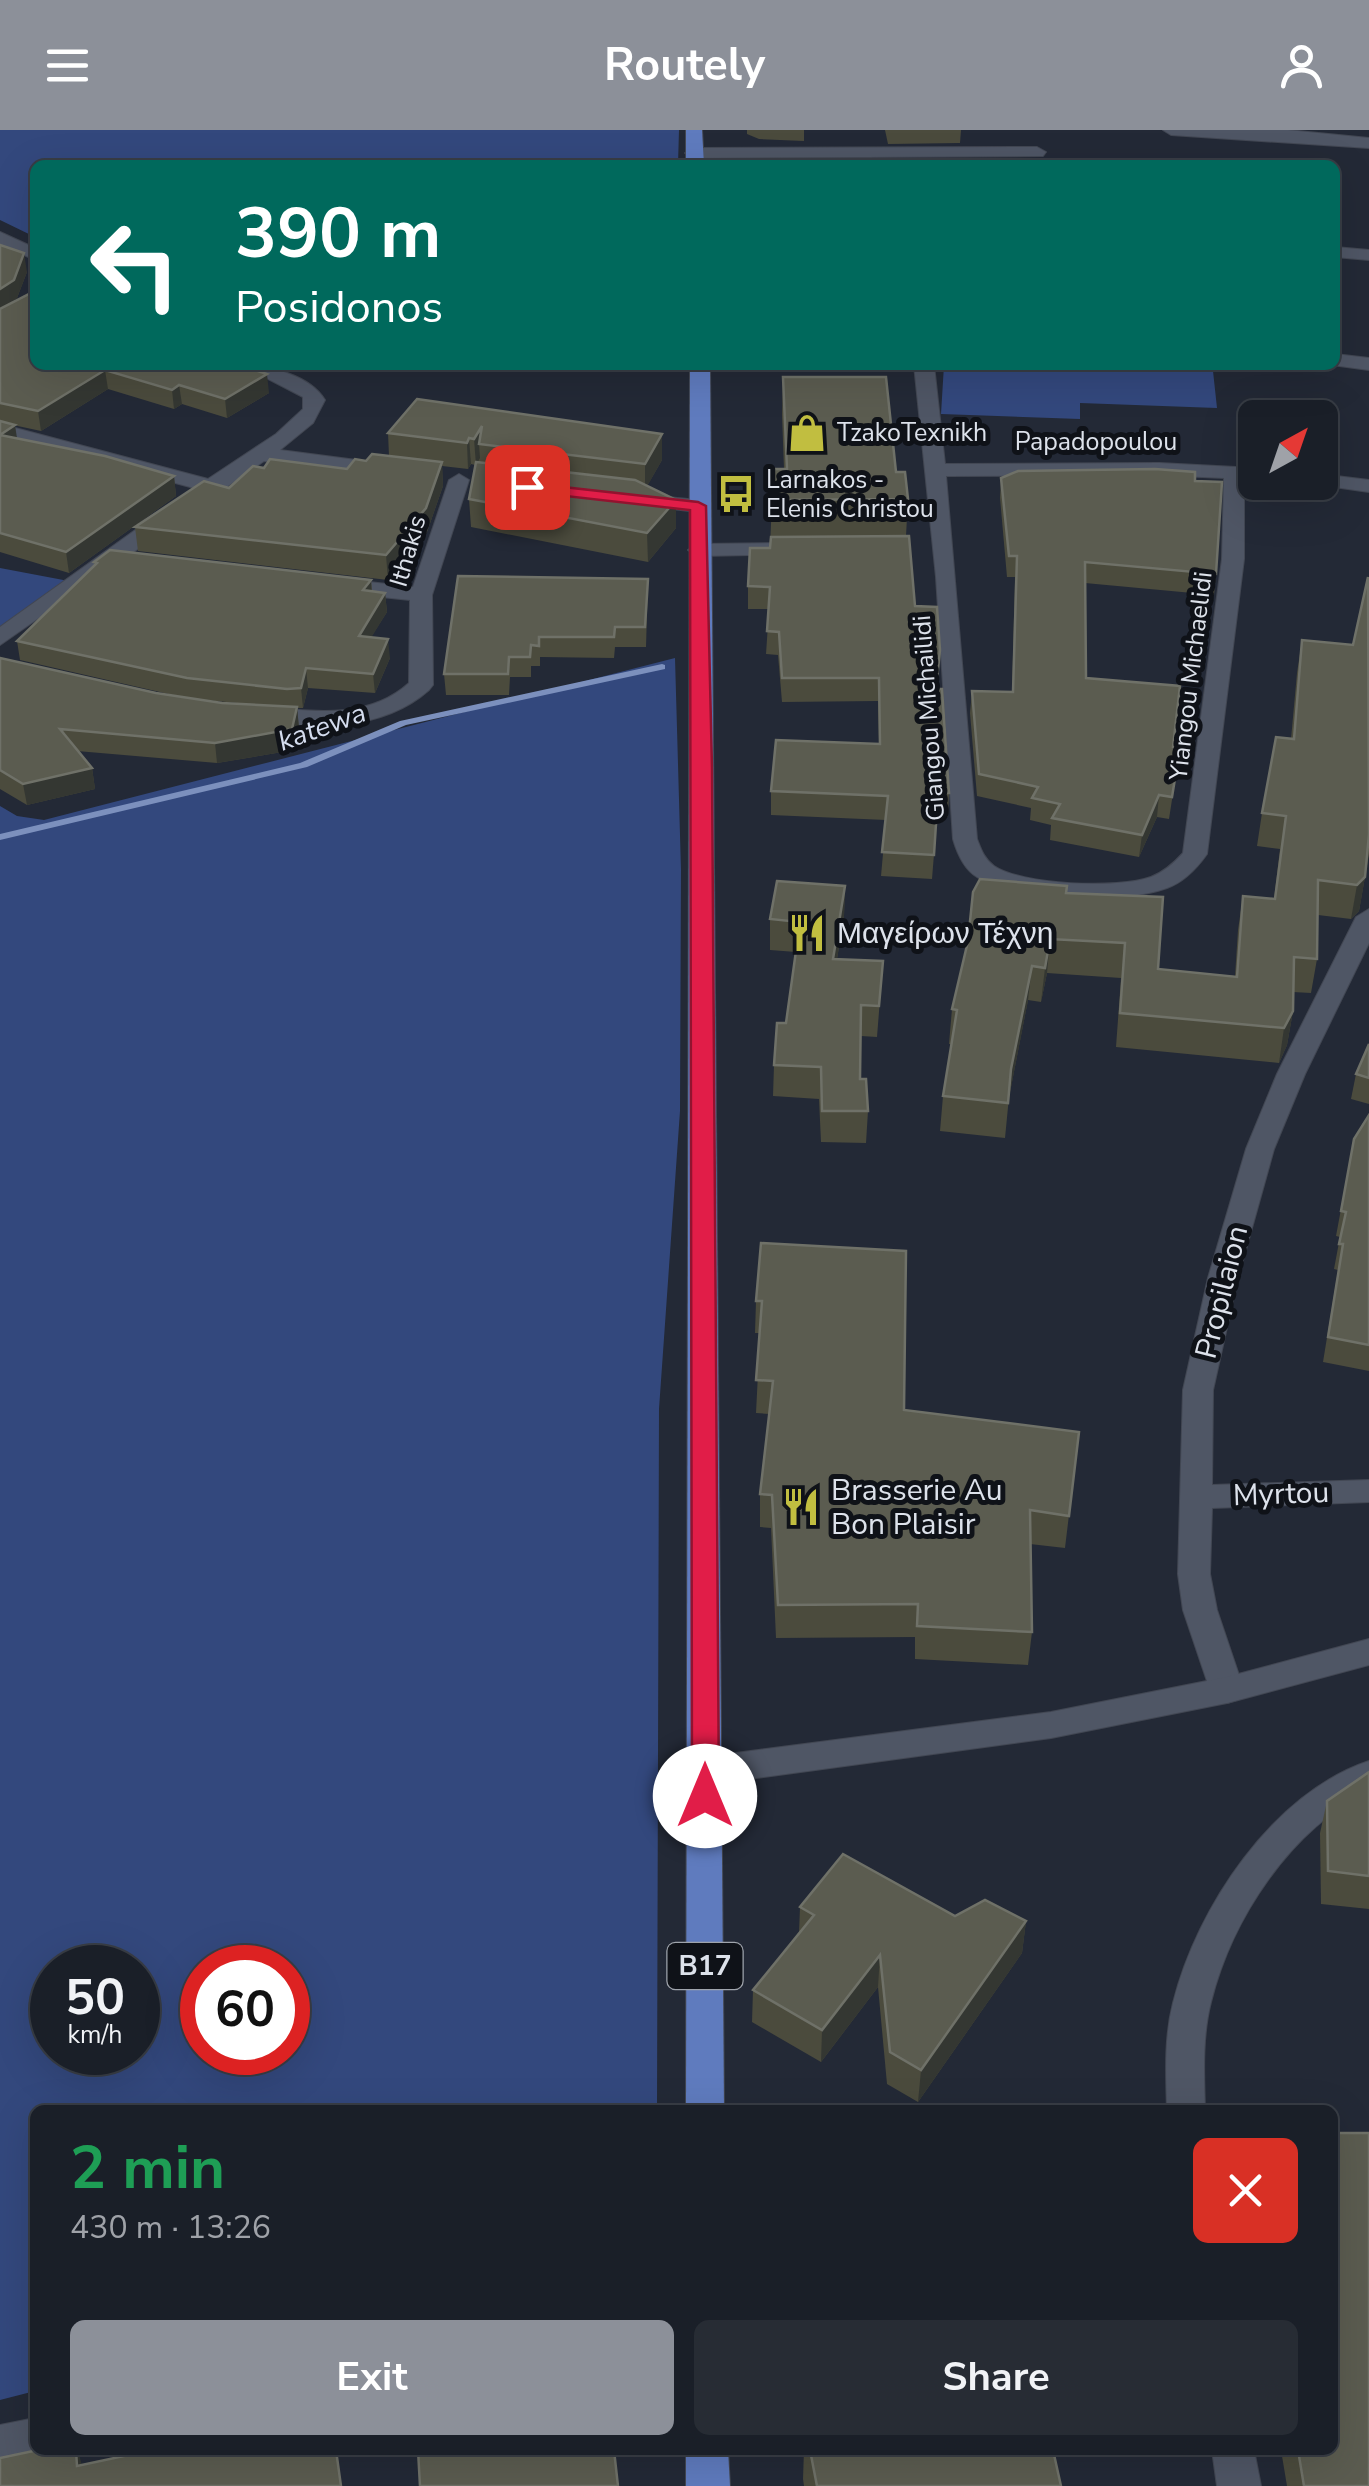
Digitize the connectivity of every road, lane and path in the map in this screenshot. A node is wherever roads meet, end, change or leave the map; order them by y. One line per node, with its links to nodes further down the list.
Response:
1 (694, 130): 8 (main road)
2 (1171, 130): 4 (street)
3 (1254, 130): 4 (street)
4 (1306, 138): 5 (street)
5 (1369, 144)
6 (1037, 152): 7 (street)
7 (891, 158): 8 (street)
8 (694, 159)
9 (0, 237): 10 (street)
10 (30, 252)
11 (1340, 252): 12 (street)
12 (1369, 255)
13 (1340, 361): 14 (street)
14 (1369, 364)
15 (263, 370): 19 (street)
16 (700, 370): 29 (main road, B17)
17 (925, 370): 20 (street, Giangou Michailidi)
18 (5, 436): 25 (street)
19 (260, 454): 22 (street); 25 (street)
20 (938, 470): 21 (street, Papadopoulou); 38 (street, Giangou Michailidi)
21 (1238, 472)
22 (404, 473)
23 (459, 480): 35 (street, Ithakis)
24 (1338, 482): 26 (street)
25 (210, 486): 32 (street)
26 (1369, 486)
27 (606, 496): 29 (street)
28 (1241, 500): 38 (street, Yiangou Michaelidi)
29 (698, 506): 30 (main road, B17)
30 (699, 550): 31 (street); 44 (main road, B17)
31 (812, 550)
32 (106, 558): 33 (street); 36 (street)
33 (145, 562)
34 (303, 581): 35 (street)
35 (421, 595): 37 (street, Ithakis)
36 (0, 638)
37 (231, 711)
38 (1172, 876)
39 (1369, 916): 41 (street, Propilaion)
40 (1369, 1491): 41 (street, Myrtou)
41 (1194, 1498): 43 (street, Propilaion)
42 (1369, 1652): 43 (street)
43 (1228, 1690): 44 (street)
44 (705, 1771): 46 (main road, B17)
45 (1369, 1775): 47 (street)
46 (705, 2105)
47 (1186, 2105)
48 (30, 2439): 49 (street)
49 (0, 2445)
50 (707, 2455): 52 (main road)
51 (1234, 2455): 53 (street)
52 (708, 2486)
53 (1239, 2486)

